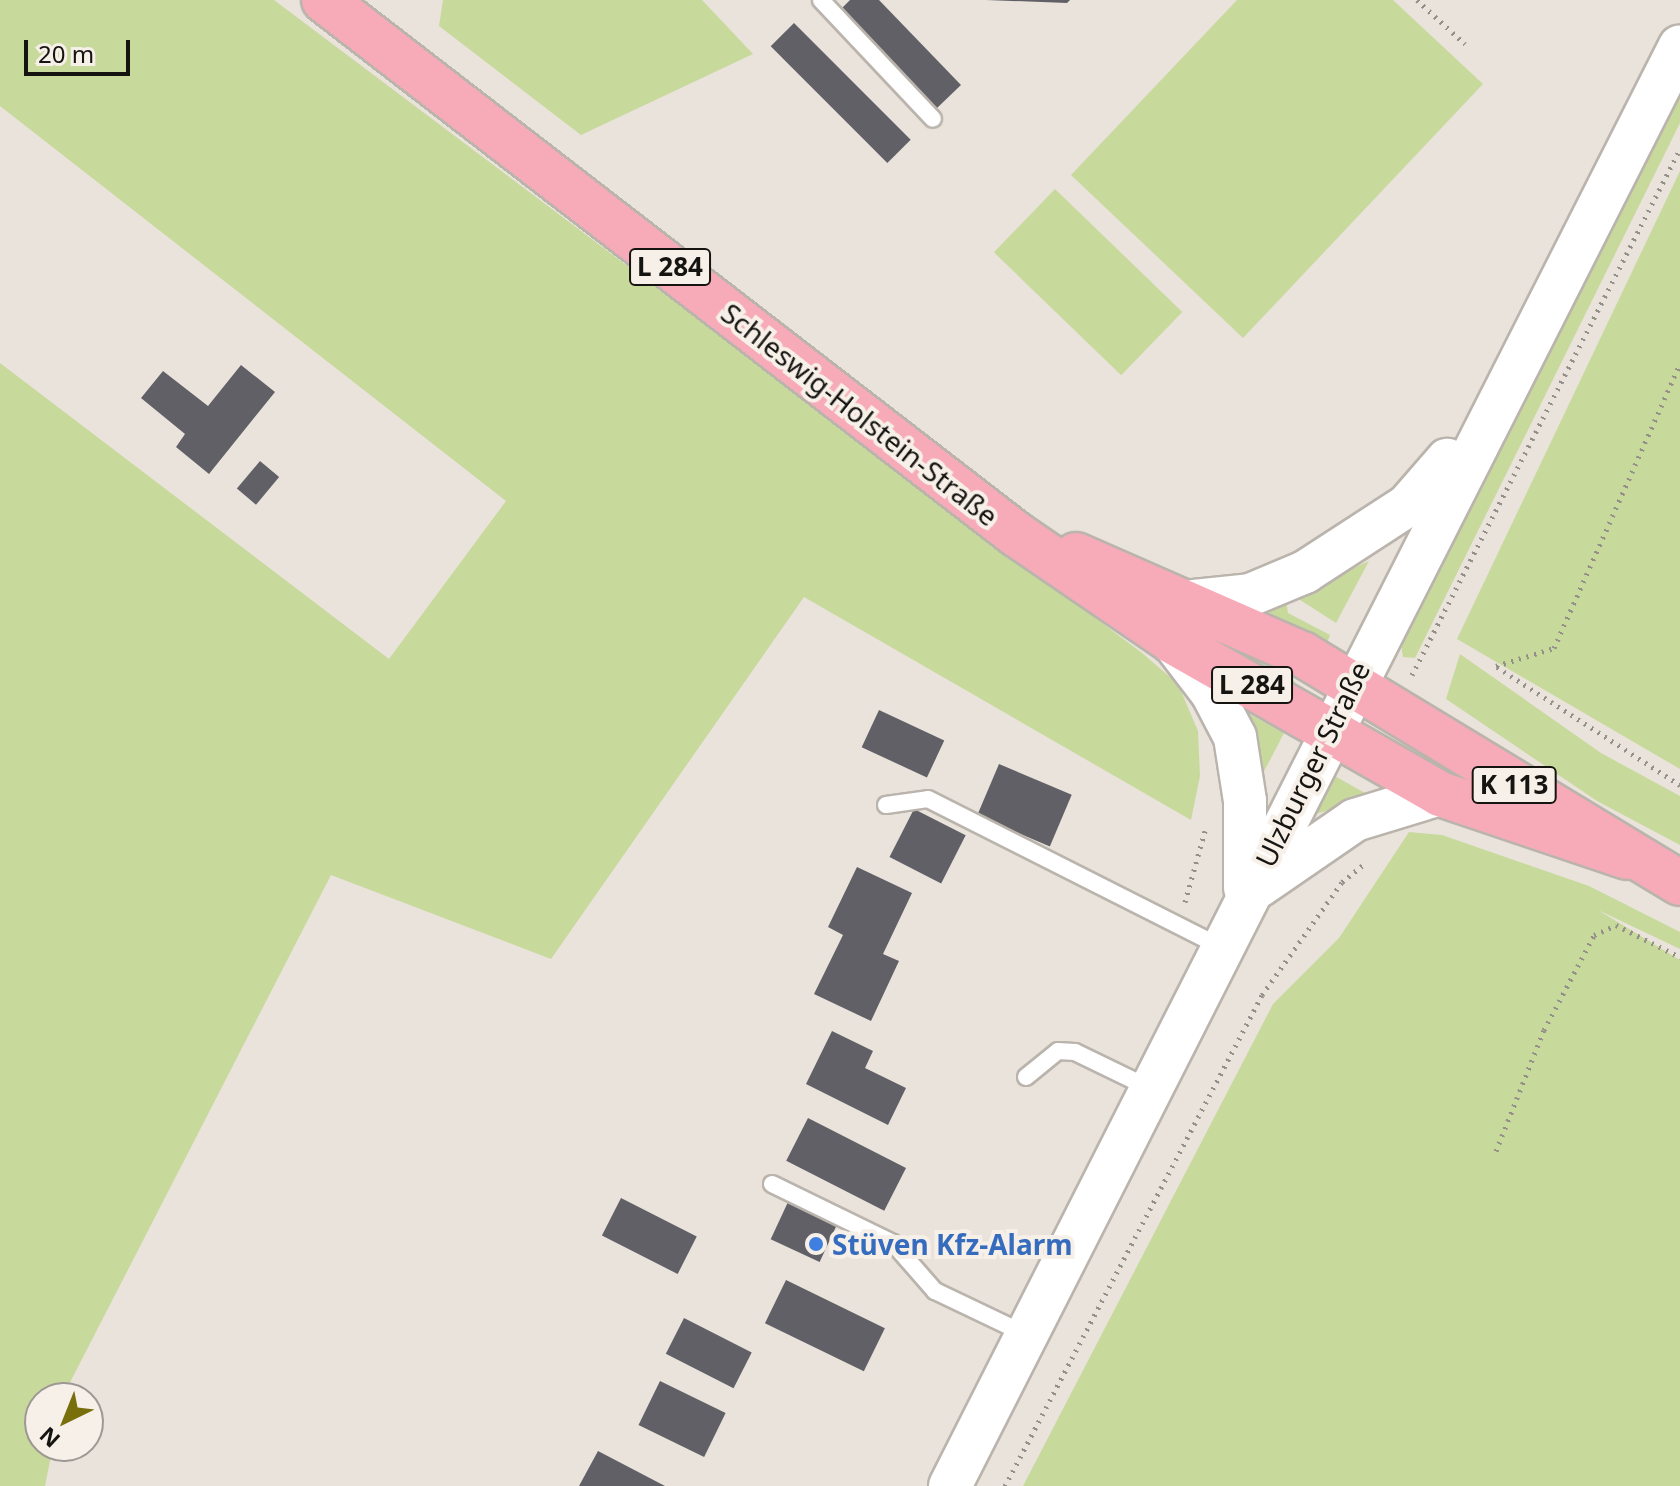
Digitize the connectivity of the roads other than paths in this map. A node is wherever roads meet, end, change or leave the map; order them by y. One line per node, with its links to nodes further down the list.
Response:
1 (324, 0): 6 (main road, Schleswig-Holstein-Straße / L 284)
2 (821, 0): 4 (lane)
3 (1680, 46): 5 (main road, Ulzburger Straße)
4 (933, 119)
5 (1488, 415): 7 (main road); 9 (main road, Ulzburger Straße)
6 (1016, 534): 7 (main road, Schleswig-Holstein-Straße / L 284); 8 (main road, Schleswig-Holstein-Straße / L 284)
7 (1194, 601): 9 (main road, Schleswig-Holstein-Straße / L 284)
8 (1172, 641): 10 (main road, Schleswig-Holstein-Straße / L 284); 15 (main road)
9 (1361, 665): 10 (main road, Ulzburger Straße); 13 (main road, K 113)
10 (1330, 732): 11 (main road, K 113); 15 (main road, Ulzburger Straße)
11 (1440, 794): 13 (main road, K 113); 15 (main road)
12 (886, 805): 16 (lane)
13 (1627, 857): 14 (main road, K 113)
14 (1680, 883)
15 (1245, 897): 16 (main road, Ulzburger Straße)
16 (1221, 947): 18 (main road, Ulzburger Straße)
17 (1026, 1077): 18 (lane)
18 (1149, 1088): 20 (main road, Ulzburger Straße)
19 (772, 1184): 20 (lane)
20 (1026, 1335): 21 (main road, Ulzburger Straße)
21 (950, 1486)

